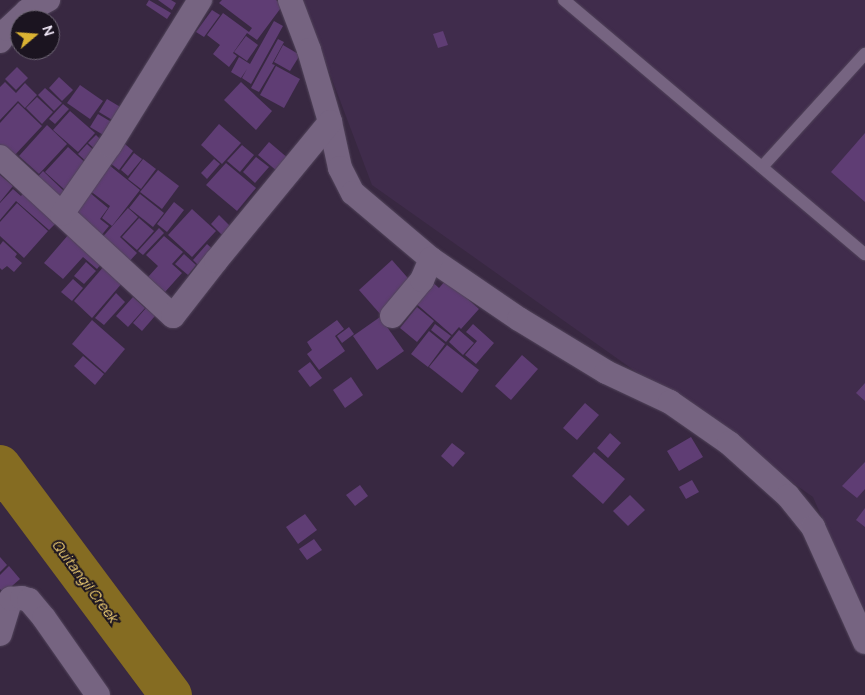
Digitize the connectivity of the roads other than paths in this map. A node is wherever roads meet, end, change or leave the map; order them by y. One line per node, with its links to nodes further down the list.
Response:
1 (48, 0): 5 (street)
2 (200, 0): 10 (street)
3 (290, 0): 7 (street)
4 (564, 0): 9 (lane)
5 (0, 41)
6 (865, 54): 9 (lane)
7 (330, 122): 10 (street); 12 (street)
8 (0, 157): 10 (street)
9 (762, 167): 11 (lane)
10 (62, 214)
11 (865, 254)
12 (431, 259): 13 (street); 15 (street)
13 (392, 316)
14 (0, 634): 16 (street)
15 (865, 642)
16 (98, 695)

